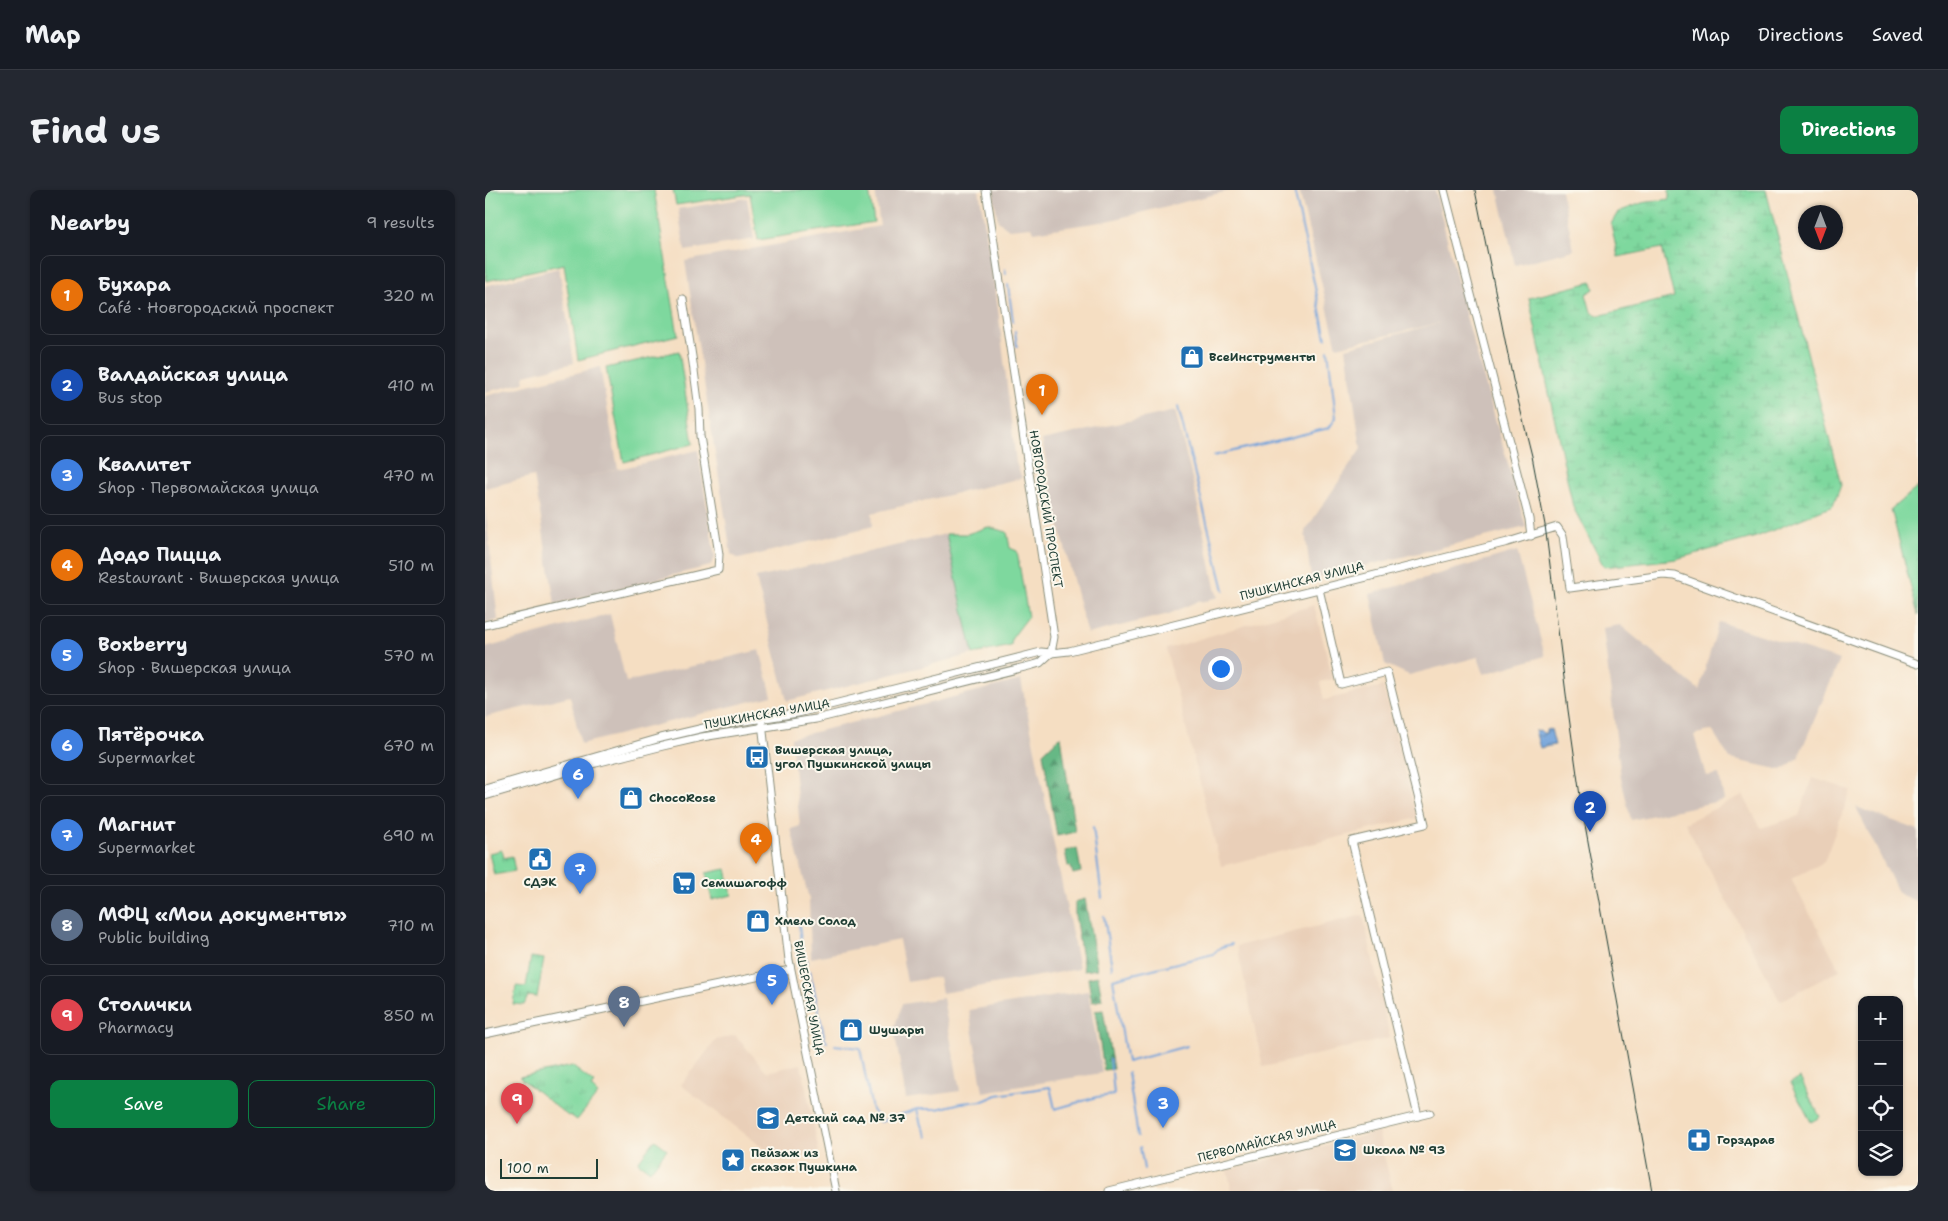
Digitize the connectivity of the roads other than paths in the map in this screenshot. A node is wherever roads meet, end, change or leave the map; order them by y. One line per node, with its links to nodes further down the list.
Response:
1 (986, 190): 7 (street, НОВГОРОДСКИЙ ПРОСПЕКТ)
2 (1444, 190): 4 (street)
3 (683, 299): 6 (street)
4 (1531, 536): 5 (street, ПУШКИНСКАЯ УЛИЦА); 8 (street, ПУШКИНСКАЯ УЛИЦА)
5 (1319, 589): 7 (street, ПУШКИНСКАЯ УЛИЦА); 16 (street)
6 (485, 625)
7 (1051, 653): 9 (street, ПУШКИНСКАЯ УЛИЦА); 10 (street, ПУШКИНСКАЯ УЛИЦА)
8 (1918, 664)
9 (761, 718): 10 (street, ВИШЕРСКАЯ УЛИЦА); 11 (street, ПУШКИНСКАЯ УЛИЦА)
10 (763, 727): 12 (street, ПУШКИНСКАЯ УЛИЦА); 13 (street, ВИШЕРСКАЯ УЛИЦА)
11 (485, 789)
12 (485, 796)
13 (790, 970): 14 (street); 17 (street, ВИШЕРСКАЯ УЛИЦА)
14 (485, 1034)
15 (1430, 1113): 16 (street, ПЕРВОМАЙСКАЯ УЛИЦА)
16 (1418, 1116): 18 (street, ПЕРВОМАЙСКАЯ УЛИЦА)
17 (836, 1191)
18 (1109, 1191)

